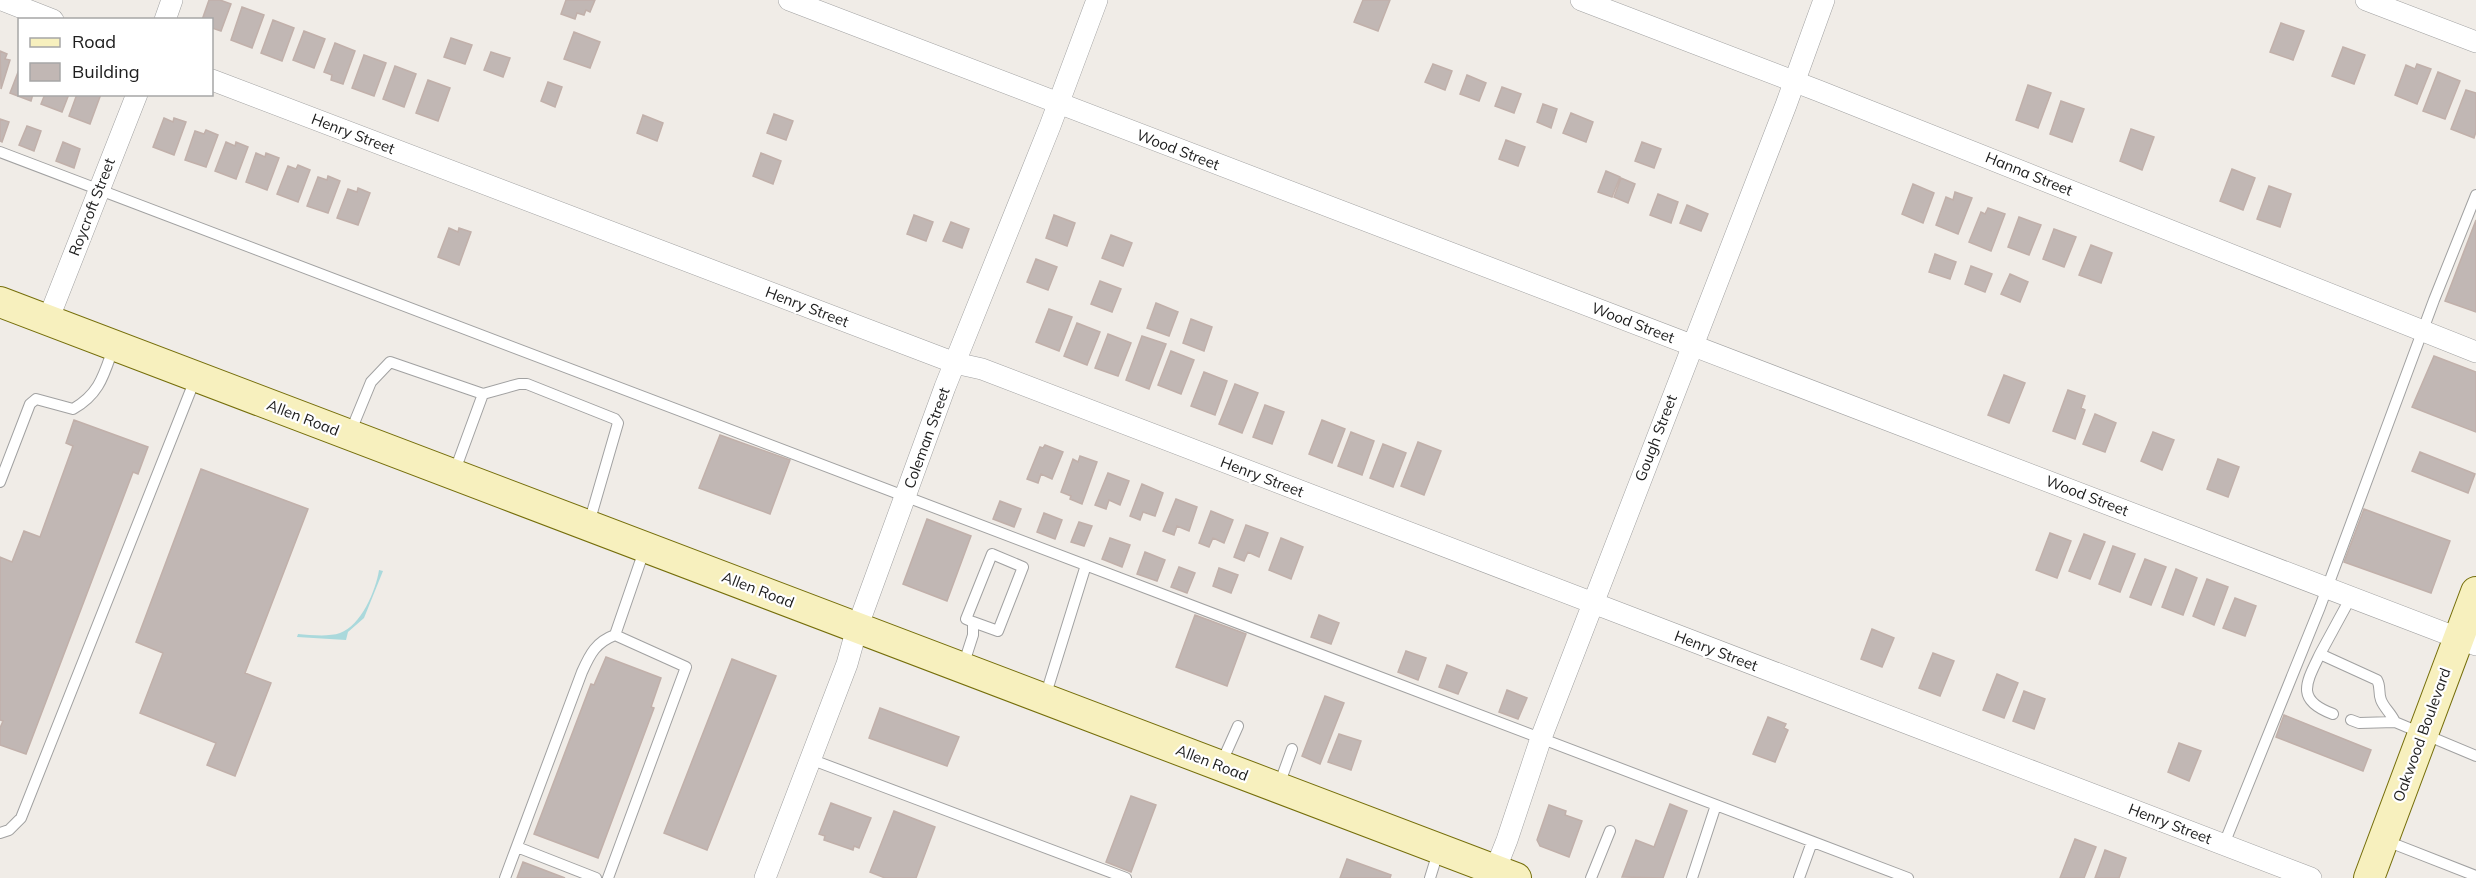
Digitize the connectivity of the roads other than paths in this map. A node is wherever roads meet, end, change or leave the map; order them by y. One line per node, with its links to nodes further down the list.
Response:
1 (2, 0): 8 (street)
2 (172, 0): 9 (street)
3 (789, 0): 14 (street, Wood Street)
4 (1097, 0): 14 (street, Coleman Street)
5 (1581, 0): 12 (street, Hanna Street)
6 (1824, 0): 12 (street, Gough Street)
7 (2366, 0): 10 (street)
8 (48, 18)
9 (166, 18)
10 (2476, 42)
11 (213, 80): 24 (street, Henry Street)
12 (1794, 81): 20 (street, Hanna Street); 21 (street, Gough Street)
13 (136, 96): 16 (street, Roycroft Street)
14 (1058, 103): 21 (street, Wood Street); 24 (street, Coleman Street)
15 (0, 152): 16 (lane)
16 (98, 189): 19 (street, Roycroft Street); 30 (lane)
17 (2476, 195): 20 (lane)
18 (2, 306): 19 (main road, Allen Road)
19 (48, 320): 22 (main road, Allen Road)
20 (2423, 331): 23 (street, Hanna Street); 34 (lane)
21 (1694, 345): 34 (street, Wood Street); 37 (street, Gough Street)
22 (114, 346): 25 (main road, Allen Road); 29 (lane)
23 (2476, 352)
24 (955, 363): 30 (street, Coleman Street); 37 (street, Henry Street)
25 (196, 377): 27 (main road, Allen Road); 58 (lane)
26 (483, 394): 27 (lane); 28 (lane); 31 (lane)
27 (349, 435): 28 (main road, Allen Road)
28 (453, 475): 31 (main road, Allen Road)
29 (0, 482)
30 (906, 496): 33 (lane); 39 (street, Coleman Street)
31 (588, 526): 32 (main road, Allen Road)
32 (645, 548): 39 (main road, Allen Road); 40 (lane)
33 (1086, 565): 44 (lane); 50 (lane)
34 (2327, 588): 36 (street, Wood Street); 61 (lane)
35 (2476, 592): 41 (main road, Oakwood Boulevard)
36 (2351, 597): 41 (street, Wood Street); 42 (lane)
37 (1593, 604): 50 (street, Gough Street); 61 (street, Henry Street)
38 (973, 622): 38 (lane); 43 (lane)
39 (857, 628): 43 (main road, Allen Road); 53 (street, Coleman Street)
40 (615, 634): 62 (lane); 69 (lane)
41 (2467, 642): 49 (main road, Oakwood Boulevard)
42 (2320, 654): 45 (lane); 47 (lane)
43 (962, 668): 44 (main road, Allen Road)
44 (1045, 699): 54 (main road, Allen Road)
45 (2333, 714)
46 (2351, 720): 47 (lane)
47 (2395, 722): 49 (lane)
48 (1238, 726): 54 (lane)
49 (2422, 734): 52 (lane); 59 (main road, Oakwood Boulevard)
50 (1541, 738): 56 (lane); 64 (street, Gough Street)
51 (1292, 749): 55 (lane)
52 (2476, 756)
53 (810, 759): 70 (street, Coleman Street); 71 (lane)
54 (1220, 766): 55 (main road, Allen Road)
55 (1278, 788): 63 (main road, Allen Road)
56 (1716, 805): 60 (lane); 74 (lane)
57 (1610, 831): 73 (lane)
58 (0, 833)
59 (2383, 839): 66 (lane); 78 (main road, Oakwood Boulevard)
60 (1812, 842): 65 (lane); 75 (lane)
61 (2224, 844): 77 (street, Henry Street)
62 (517, 847): 67 (lane); 68 (lane)
63 (1439, 849): 64 (main road, Allen Road); 72 (lane)
64 (1501, 875)
65 (1890, 875): 76 (lane)
66 (2476, 876)
67 (506, 878)
68 (596, 878)
69 (608, 878)
70 (765, 878)
71 (1126, 878)
72 (1430, 878)
73 (1591, 878)
74 (1692, 878)
75 (1799, 878)
76 (1908, 878)
77 (2311, 878)
78 (2369, 878)

